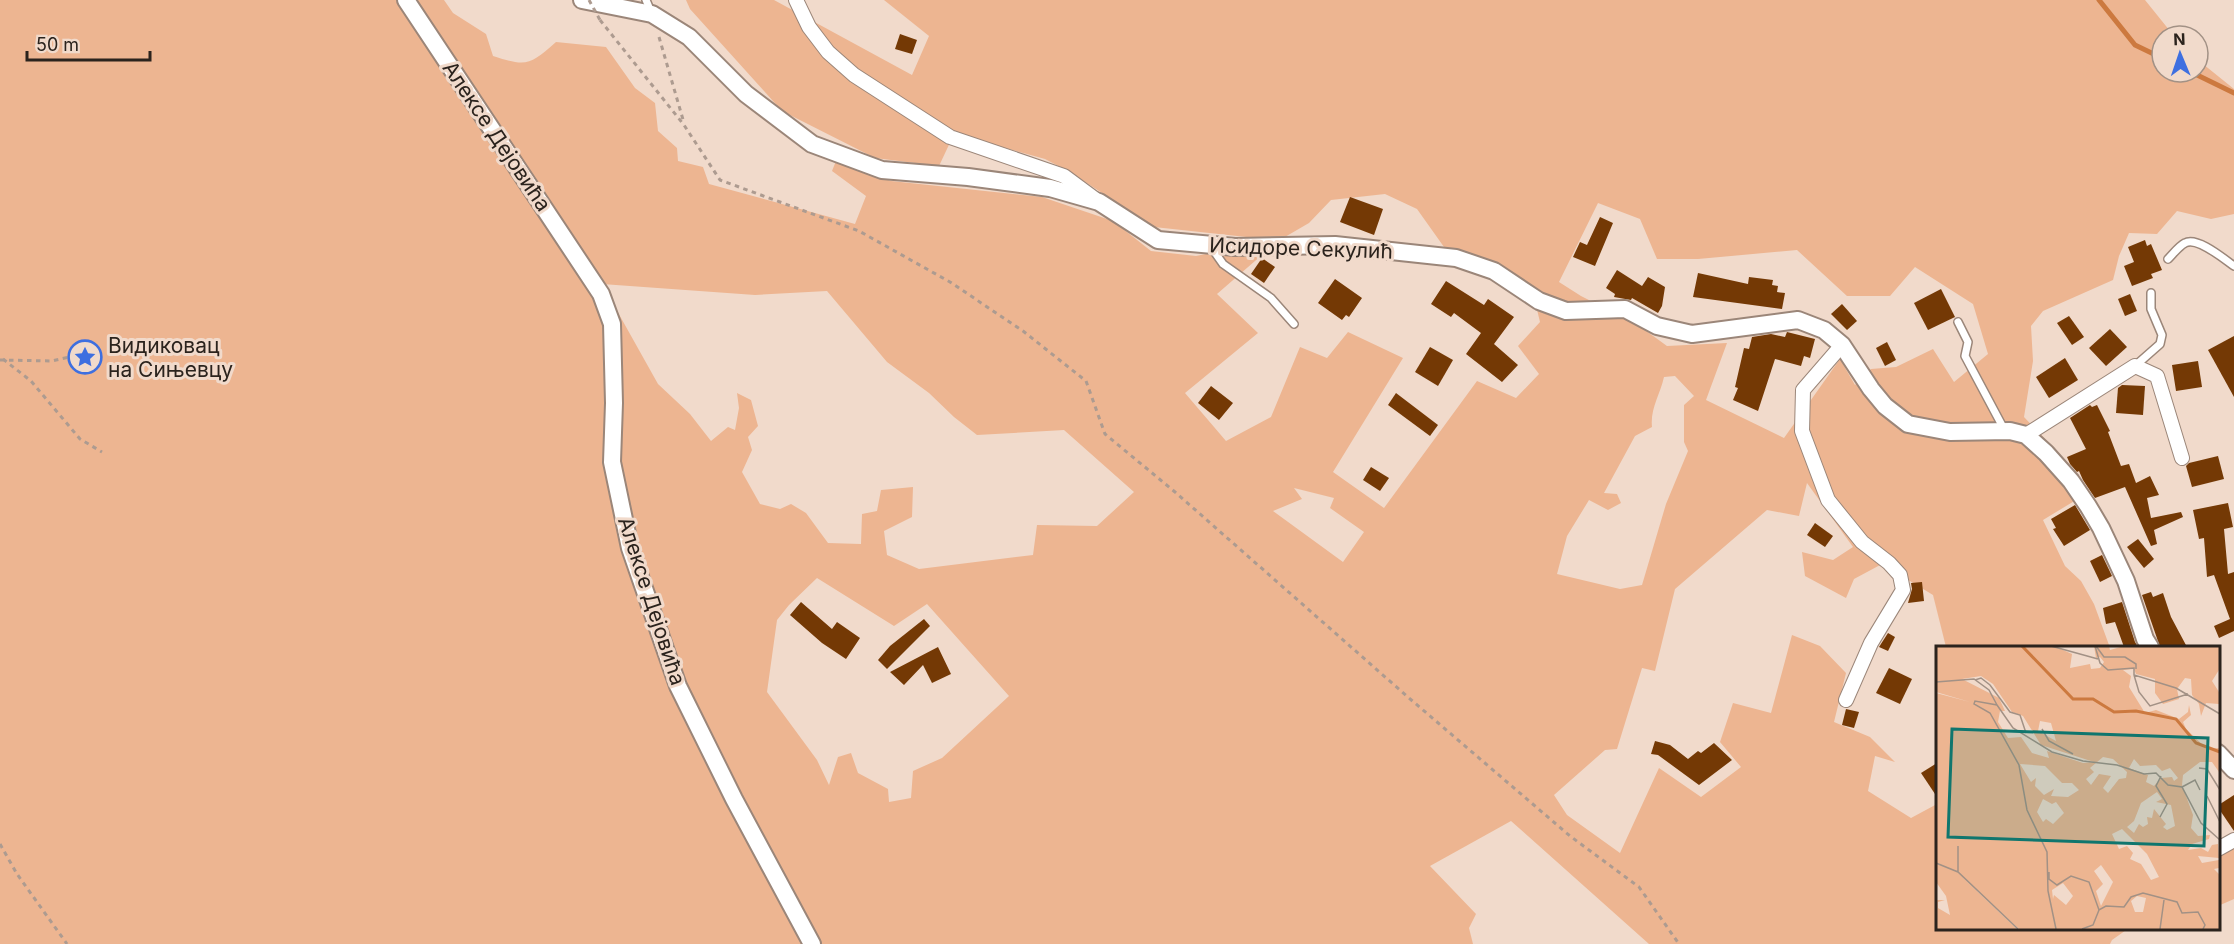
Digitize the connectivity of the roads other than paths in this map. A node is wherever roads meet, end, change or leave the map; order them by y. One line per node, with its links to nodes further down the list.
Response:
1 (406, 0): 23 (street, Алексе Дејовића)
2 (582, 0): 4 (street)
3 (796, 0): 5 (street, Исидоре Секулић)
4 (649, 7): 5 (street, Исидоре Секулић)
5 (1099, 202): 6 (street, Исидоре Секулић)
6 (1209, 245): 11 (lane); 12 (street, Исидоре Секулић)
7 (2168, 259): 8 (lane)
8 (2234, 266)
9 (2151, 293): 13 (lane)
10 (1958, 322): 14 (lane)
11 (1294, 324)
12 (1842, 345): 14 (street, Исидоре Секулић); 18 (street)
13 (2135, 366): 15 (street); 16 (street)
14 (2005, 431): 15 (street, Исидоре Секулић)
15 (2026, 435): 17 (street)
16 (2182, 458)
17 (2149, 646)
18 (1846, 700)
19 (2219, 755): 20 (street)
20 (2234, 770)
21 (2234, 840): 22 (street)
22 (2219, 848)
23 (812, 944)

